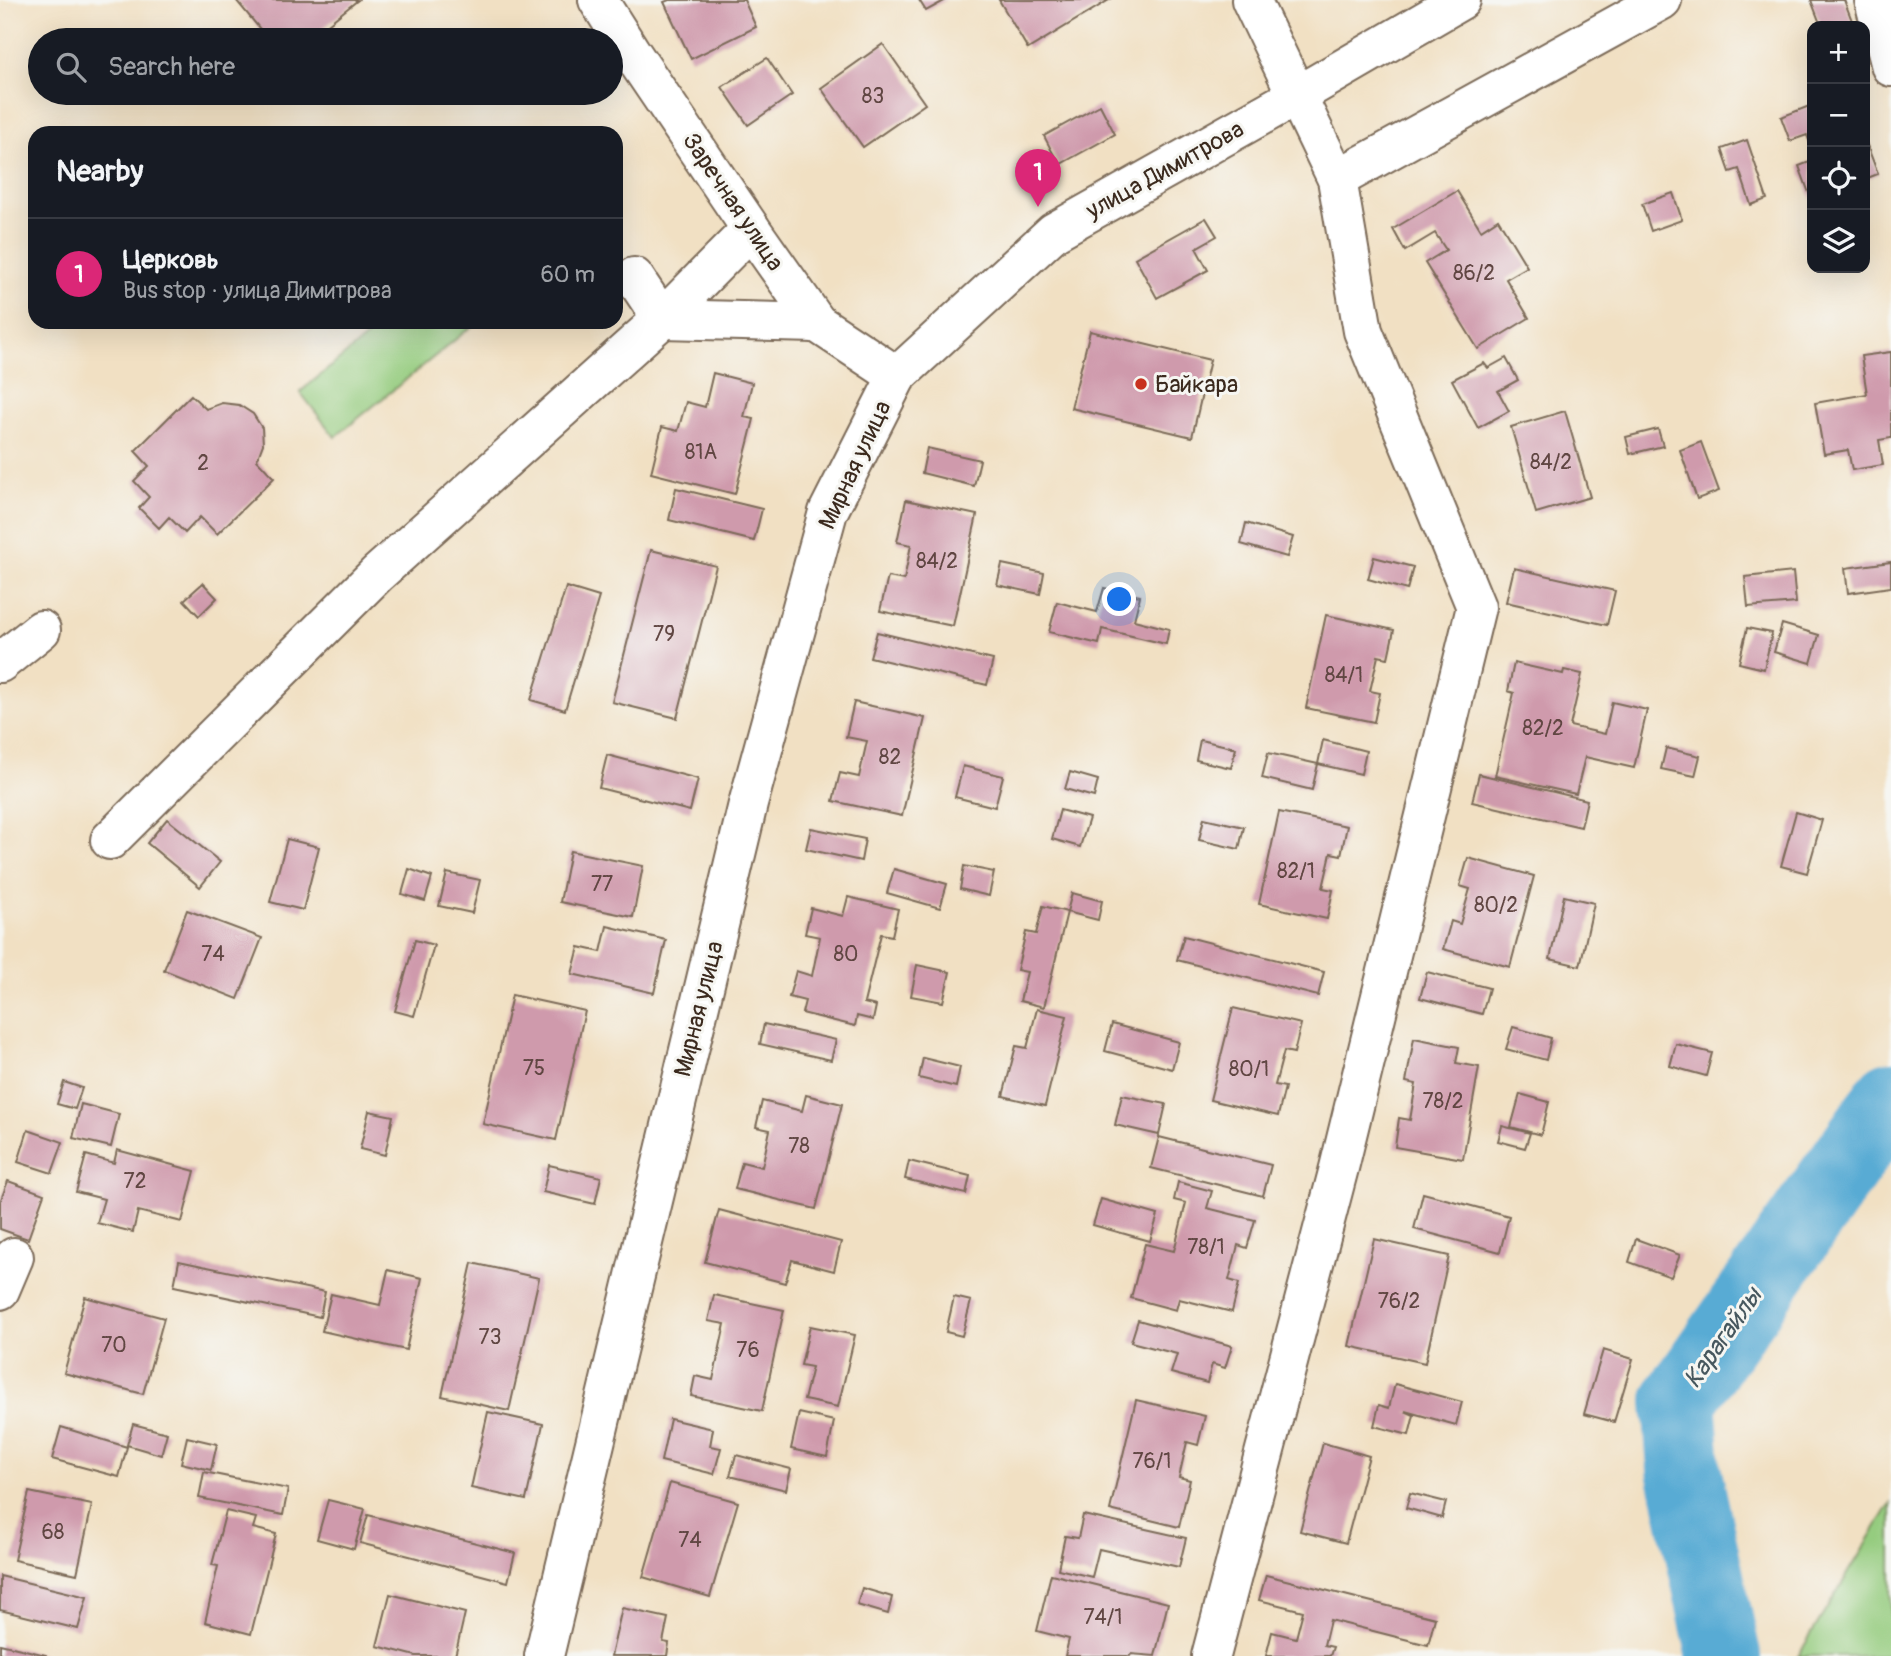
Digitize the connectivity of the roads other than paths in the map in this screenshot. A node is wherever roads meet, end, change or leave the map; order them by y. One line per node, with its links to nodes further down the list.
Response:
1 (598, 0): 6 (street, Заречная улица)
2 (1251, 0): 9 (street)
3 (1461, 0): 9 (street, улица Димитрова)
4 (1662, 0): 10 (street)
5 (1874, 0): 8 (street)
6 (616, 28)
7 (623, 39): 11 (street, Заречная улица)
8 (1891, 67)
9 (1296, 96): 10 (street); 15 (street, улица Димитрова)
10 (1336, 178): 20 (street)
11 (751, 229): 13 (street); 14 (street, Заречная улица)
12 (634, 276): 13 (street)
13 (662, 318): 14 (street); 18 (street)
14 (817, 323): 15 (street, Заречная улица)
15 (897, 376): 19 (street, Мирная улица)
16 (41, 630): 17 (street)
17 (0, 663)
18 (110, 840)
19 (544, 1656)
20 (1211, 1656)

